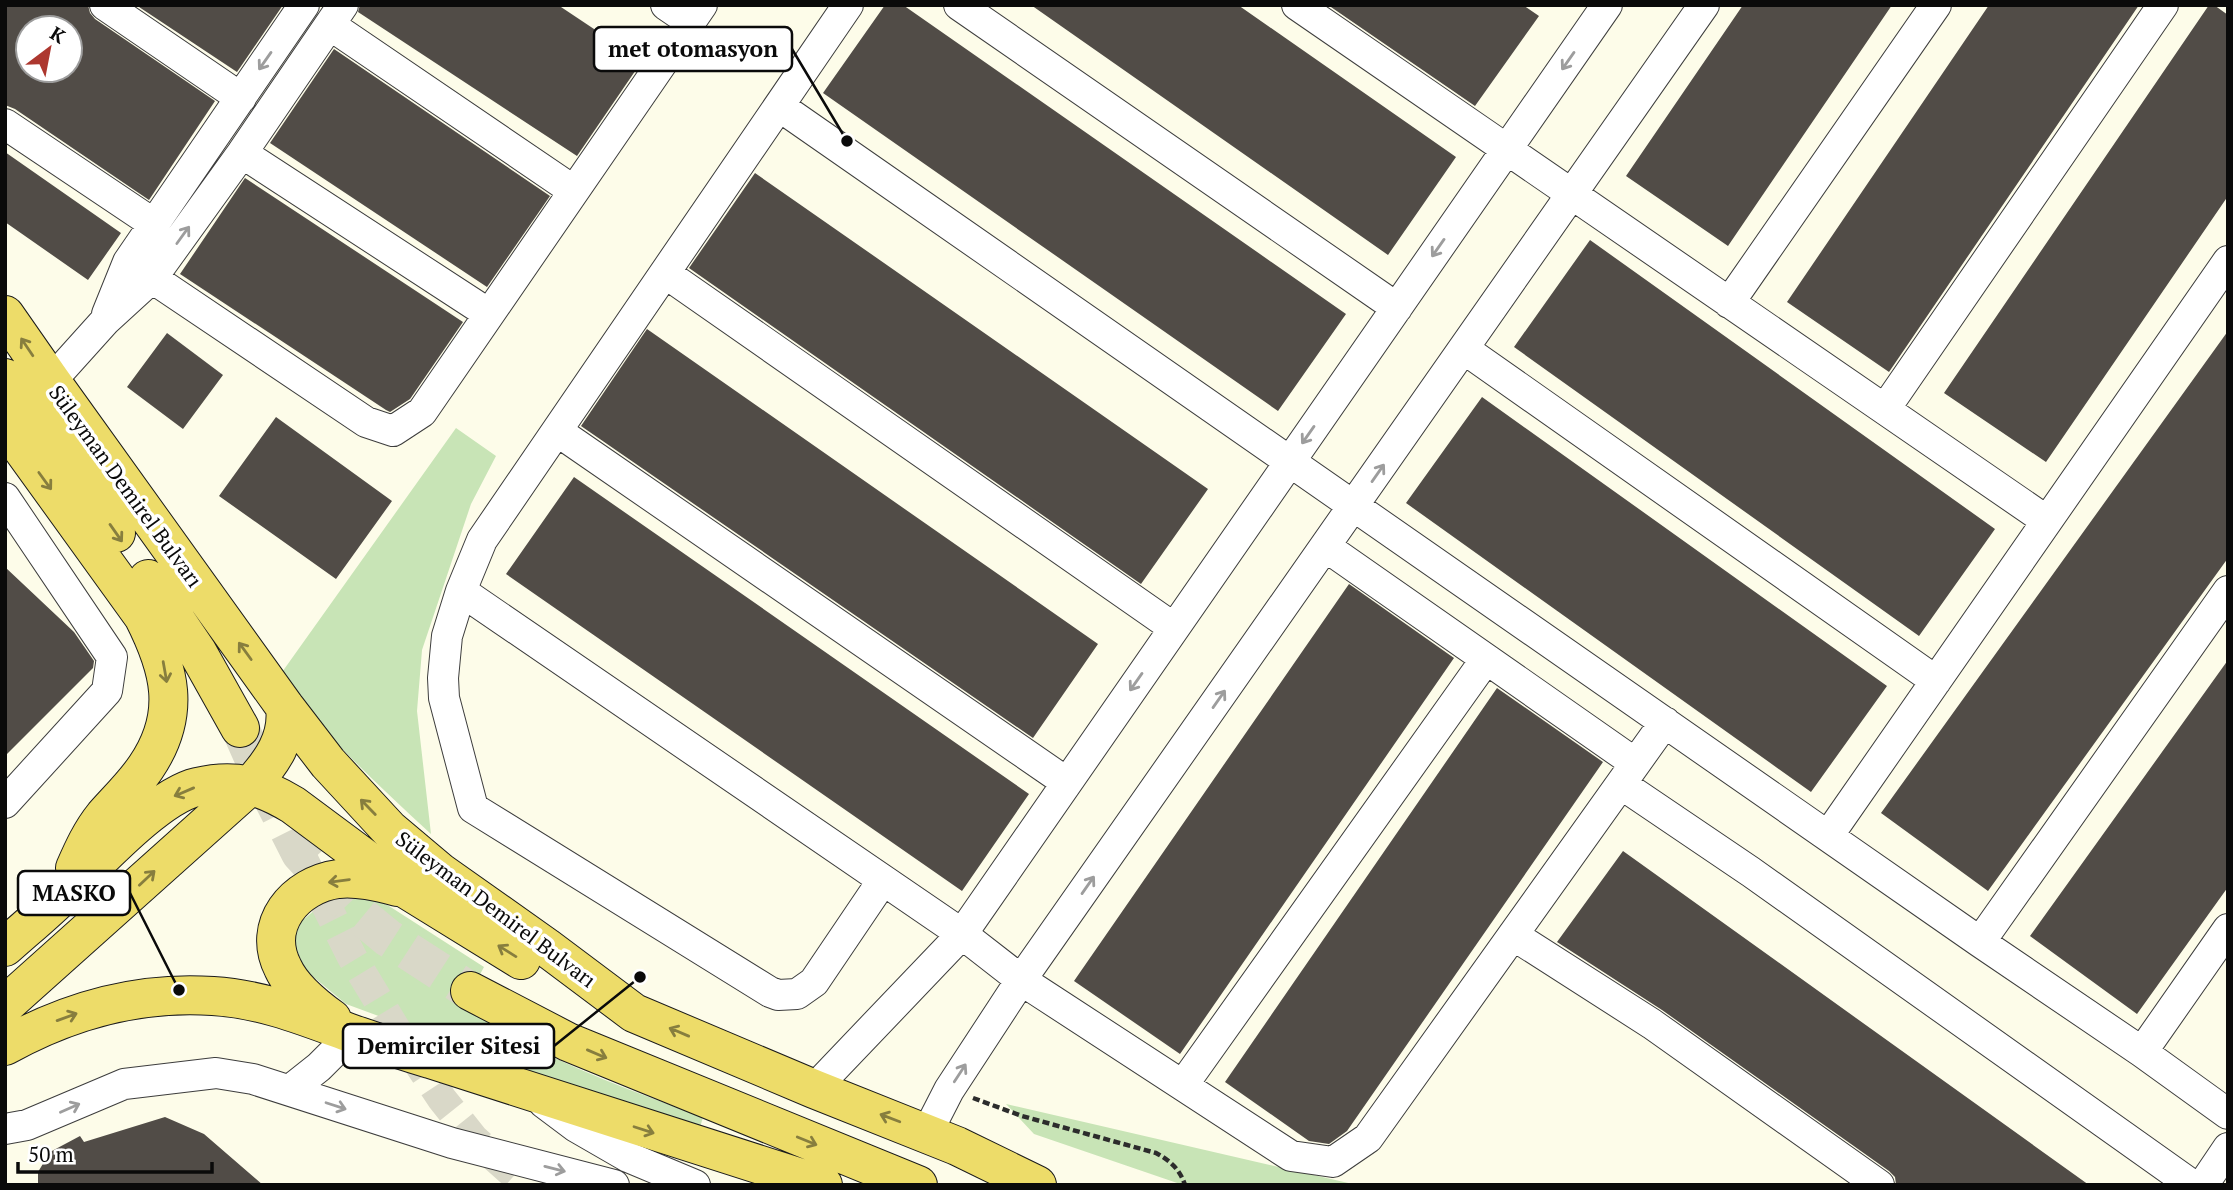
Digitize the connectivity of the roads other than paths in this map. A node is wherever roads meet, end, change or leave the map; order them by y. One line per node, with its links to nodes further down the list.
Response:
1 (105, 5): 13 (lane)
2 (304, 5): 13 (lane, one-way to 13)
3 (666, 5): 11 (lane)
4 (848, 5): 14 (lane)
5 (959, 5): 25 (lane)
6 (1297, 5): 16 (lane)
7 (1607, 5): 16 (lane, one-way to 16)
8 (1704, 5): 19 (lane)
9 (1936, 5): 24 (lane)
10 (2162, 5): 32 (lane)
11 (696, 14): 18 (lane)
12 (336, 15): 17 (lane); 18 (lane)
13 (241, 98): 20 (lane)
14 (779, 106): 22 (lane); 35 (lane)
15 (5, 124): 20 (lane)
16 (1507, 149): 19 (lane); 25 (lane, one-way to 25)
17 (242, 153): 23 (lane, one-way to 17); 26 (lane)
18 (574, 191): 26 (lane)
19 (1572, 195): 24 (lane); 29 (lane)
20 (154, 224): 28 (lane)
21 (2228, 261): 38 (lane)
22 (665, 273): 34 (lane); 42 (lane)
23 (152, 278): 26 (lane); 28 (lane)
24 (1729, 303): 32 (lane)
25 (1397, 307): 35 (lane, one-way to 35)
26 (489, 314)
27 (5, 315): 31 (main road, Süleyman Demirel Bulvarı, one-way to 27)
28 (105, 321): 31 (lane)
29 (1464, 349): 37 (lane, one-way to 29); 44 (lane)
30 (5, 378): 47 (main road, Süleyman Demirel Bulvarı, one-way to 47)
31 (51, 382): 45 (main road, Süleyman Demirel Bulvarı, one-way to 31)
32 (1885, 409): 38 (lane)
33 (5, 425): 55 (main road, one-way to 55)
34 (556, 431): 41 (lane); 49 (lane)
35 (1289, 462): 37 (lane); 42 (lane)
36 (5, 498): 51 (lane)
37 (1354, 506): 39 (lane); 46 (lane)
38 (2047, 521): 44 (lane)
39 (1326, 547): 43 (lane); 61 (lane, one-way to 39)
40 (2228, 591): 59 (lane)
41 (461, 592): 53 (lane); 53 (lane)
42 (1174, 628): 49 (lane, one-way to 49)
43 (1486, 659): 48 (lane); 68 (lane)
44 (1936, 681): 52 (lane)
45 (285, 707): 50 (main road); 64 (main road, Süleyman Demirel Bulvarı, one-way to 45)
46 (1665, 722): 48 (lane); 52 (lane)
47 (240, 728)
48 (1628, 774): 58 (lane); 84 (lane)
49 (1066, 782): 57 (lane)
50 (251, 785): 54 (main road); 55 (main road, one-way to 55); 63 (main road, one-way to 50)
51 (5, 803)
52 (1828, 836): 59 (lane)
53 (883, 880): 57 (lane)
54 (406, 889): 64 (main road, one-way to 54); 65 (main road, one-way to 65)
55 (63, 895): 60 (main road)
56 (2228, 929): 67 (lane)
57 (962, 934): 61 (lane); 69 (lane)
58 (1513, 935): 68 (lane); 83 (lane)
59 (1980, 942): 67 (lane)
60 (5, 947)
61 (1021, 980): 68 (lane); 74 (lane, one-way to 61)
62 (470, 991): 80 (main road, one-way to 80)
63 (5, 1005)
64 (634, 1013): 69 (main road, Süleyman Demirel Bulvarı, one-way to 64)
65 (352, 1034): 66 (main road, one-way to 65); 70 (lane); 71 (main road)
66 (5, 1046)
67 (2142, 1052): 72 (lane)
68 (1183, 1085)
69 (814, 1089): 74 (main road, Süleyman Demirel Bulvarı, one-way to 69)
70 (290, 1090): 73 (lane, one-way to 70); 77 (lane, one-way to 77)
71 (532, 1094): 78 (lane); 79 (main road, one-way to 79)
72 (2228, 1114)
73 (5, 1129)
74 (927, 1133): 76 (main road, Süleyman Demirel Bulvarı)
75 (2228, 1148): 85 (lane)
76 (997, 1165): 81 (main road); 82 (main road)
77 (614, 1185)
78 (695, 1185)
79 (823, 1185)
80 (918, 1185)
81 (1037, 1185)
82 (1063, 1185)
83 (1879, 1185)
84 (2192, 1185)
85 (2203, 1185)

